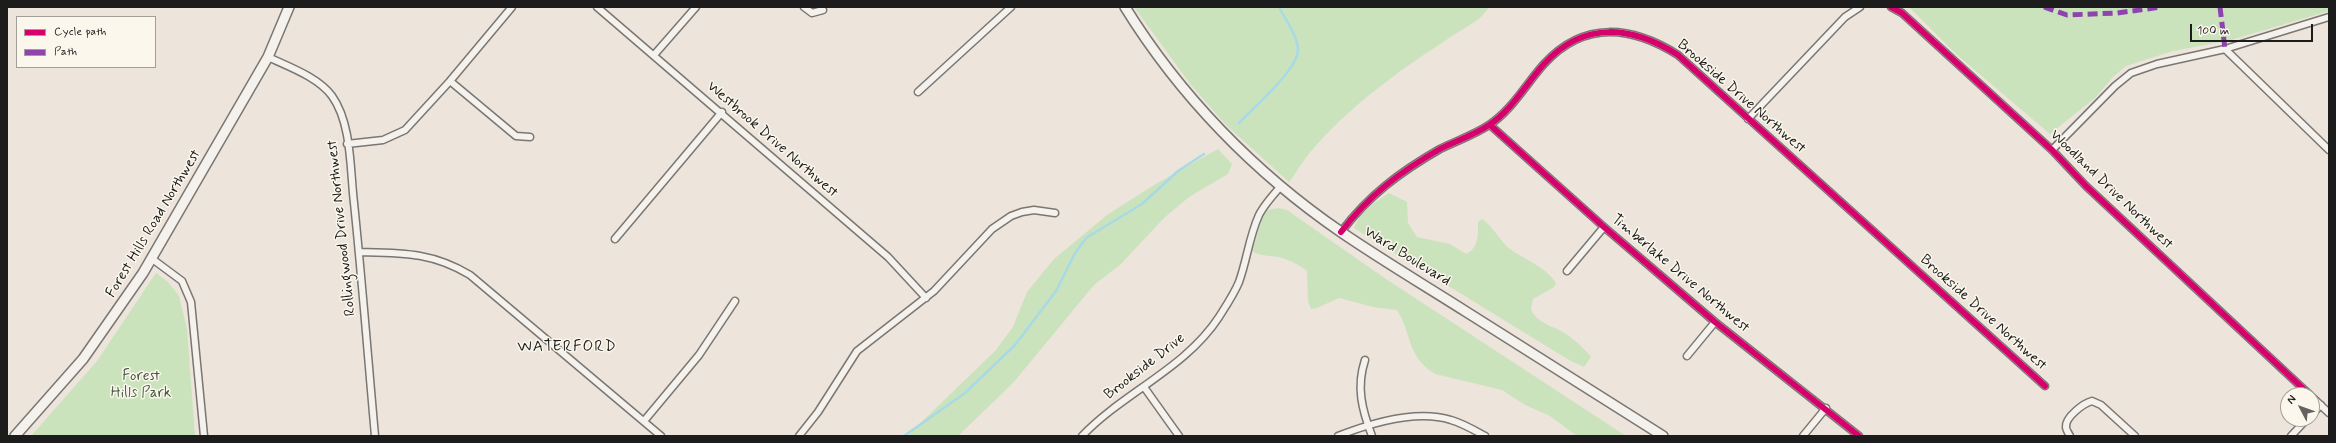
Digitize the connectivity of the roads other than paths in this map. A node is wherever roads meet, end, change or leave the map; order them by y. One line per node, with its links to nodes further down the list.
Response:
1 (289, 7): 14 (main road, Forest Hills Road Northwest)
2 (512, 7): 15 (street)
3 (597, 7): 13 (street, Westbrook Drive Northwest)
4 (696, 7): 13 (street)
5 (804, 7): 10 (street)
6 (1011, 7): 16 (street)
7 (1125, 7): 24 (main road, Ward Boulevard)
8 (1860, 7): 18 (street)
9 (1892, 7): 22 (street, Woodland Drive Northwest)
10 (823, 10)
11 (2329, 17): 12 (street)
12 (2225, 49): 22 (street); 23 (street)
13 (654, 56): 17 (street, Westbrook Drive Northwest)
14 (268, 57): 21 (street, Rollingwood Drive Northwest); 30 (main road, Forest Hills Road Northwest)
15 (450, 81): 20 (street); 21 (street)
16 (918, 92)
17 (722, 112): 28 (street); 32 (street, Westbrook Drive Northwest)
18 (1748, 119): 19 (street, Brookside Drive Northwest); 37 (street, Brookside Drive Northwest)
19 (1490, 125): 26 (street, Timberlake Drive Northwest); 27 (street, Brookside Drive Northwest)
20 (530, 137)
21 (347, 144): 29 (street, Rollingwood Drive Northwest)
22 (2052, 150): 39 (street, Woodland Drive Northwest)
23 (2329, 150)
24 (1281, 186): 27 (main road, Ward Boulevard); 38 (street, Brookside Drive)
25 (1055, 213): 32 (street)
26 (1604, 227): 31 (street); 34 (street, Timberlake Drive Northwest)
27 (1341, 232): 56 (main road, Ward Boulevard)
28 (615, 239)
29 (359, 252): 43 (street); 48 (street, Rollingwood Drive Northwest)
30 (151, 258): 46 (main road, Forest Hills Road Northwest); 47 (street)
31 (1567, 271)
32 (926, 298): 50 (street)
33 (735, 301): 43 (street)
34 (1715, 322): 35 (street); 41 (street, Timberlake Drive Northwest)
35 (1687, 356)
36 (1365, 360): 44 (street)
37 (2045, 386)
38 (1144, 387): 51 (street, Brookside Drive); 52 (street)
39 (2301, 387)
40 (2321, 405): 42 (street)
41 (1826, 408): 57 (street); 58 (street, Timberlake Drive Northwest)
42 (2329, 413)
43 (644, 421): 49 (street)
44 (1368, 425): 53 (street); 54 (street); 55 (street)
45 (2299, 427): 61 (street)
46 (15, 436)
47 (204, 436)
48 (374, 436)
49 (661, 436)
50 (799, 436)
51 (1082, 436)
52 (1179, 436)
53 (1338, 436)
54 (1372, 436)
55 (1484, 436)
56 (1663, 436)
57 (1803, 436)
58 (1859, 436)
59 (2070, 436): 60 (street)
60 (2134, 436)
61 (2291, 436)

